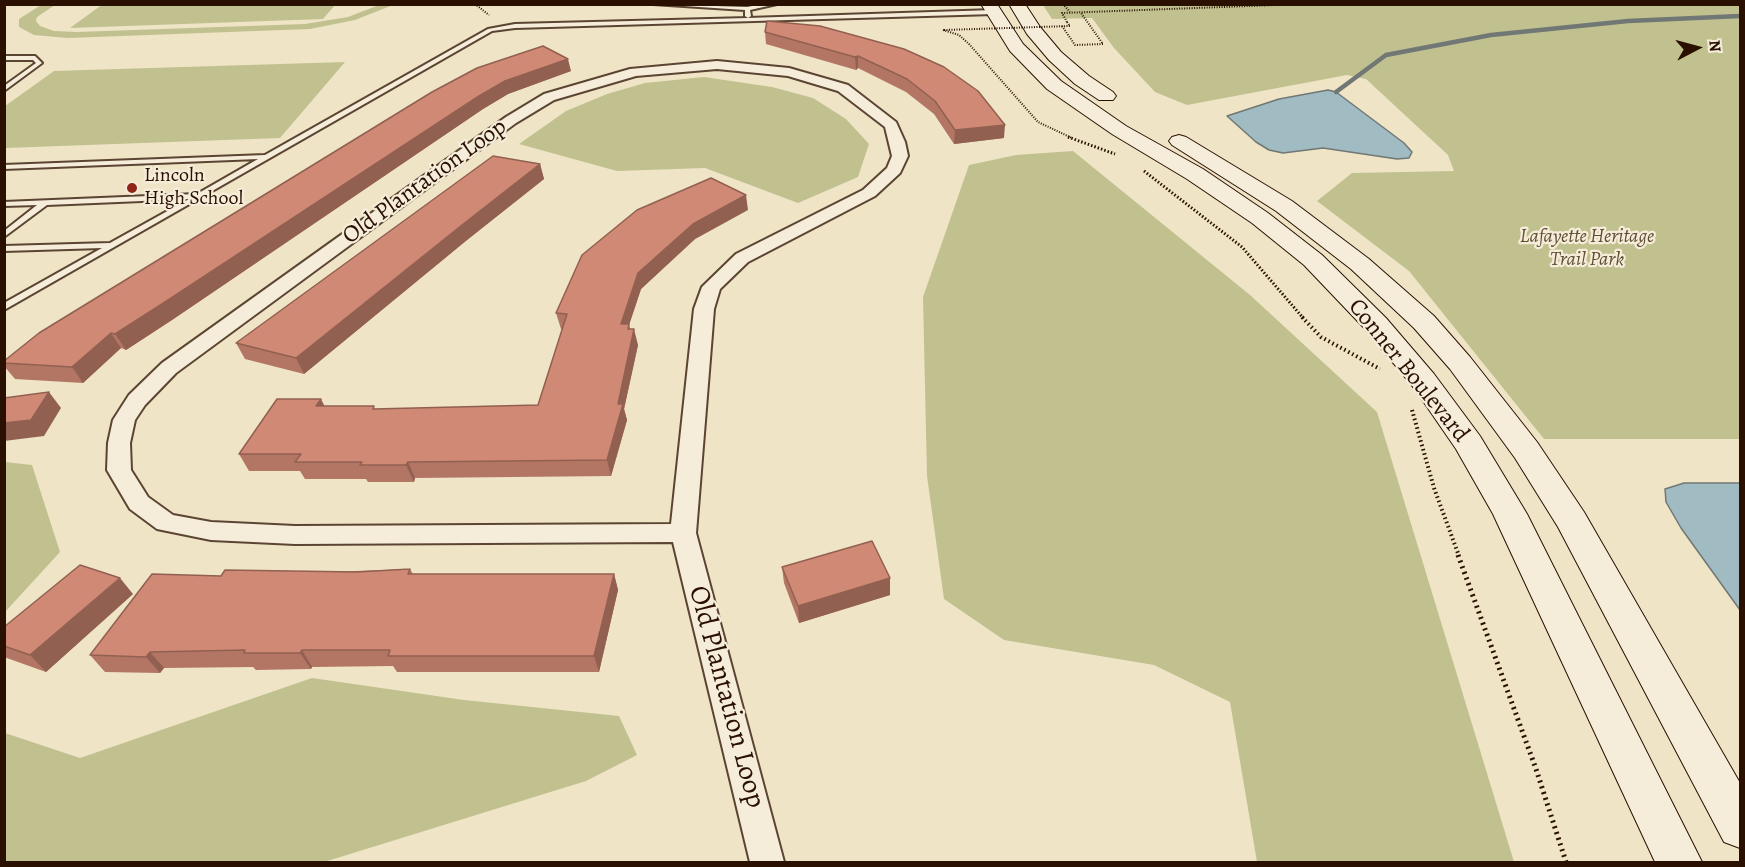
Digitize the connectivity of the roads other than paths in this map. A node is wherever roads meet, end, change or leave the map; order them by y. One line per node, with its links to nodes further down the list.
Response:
1 (654, 4): 4 (lane)
2 (776, 4): 4 (lane)
3 (1005, 8): 5 (lane); 18 (main road, Conner Boulevard); 20 (main road, Conner Boulevard)
4 (747, 9): 5 (lane)
5 (748, 19): 8 (lane)
6 (4, 58): 7 (lane)
7 (4, 89)
8 (267, 156): 9 (lane); 10 (lane)
9 (4, 167)
10 (198, 196): 11 (lane); 14 (lane)
11 (45, 202): 12 (lane); 13 (lane)
12 (4, 204)
13 (4, 235)
14 (113, 245): 15 (lane); 16 (lane)
15 (4, 249)
16 (4, 307)
17 (683, 532): 17 (street, Old Plantation Loop); 19 (street, Old Plantation Loop)
18 (1740, 826)
19 (767, 862)
20 (1678, 862)

